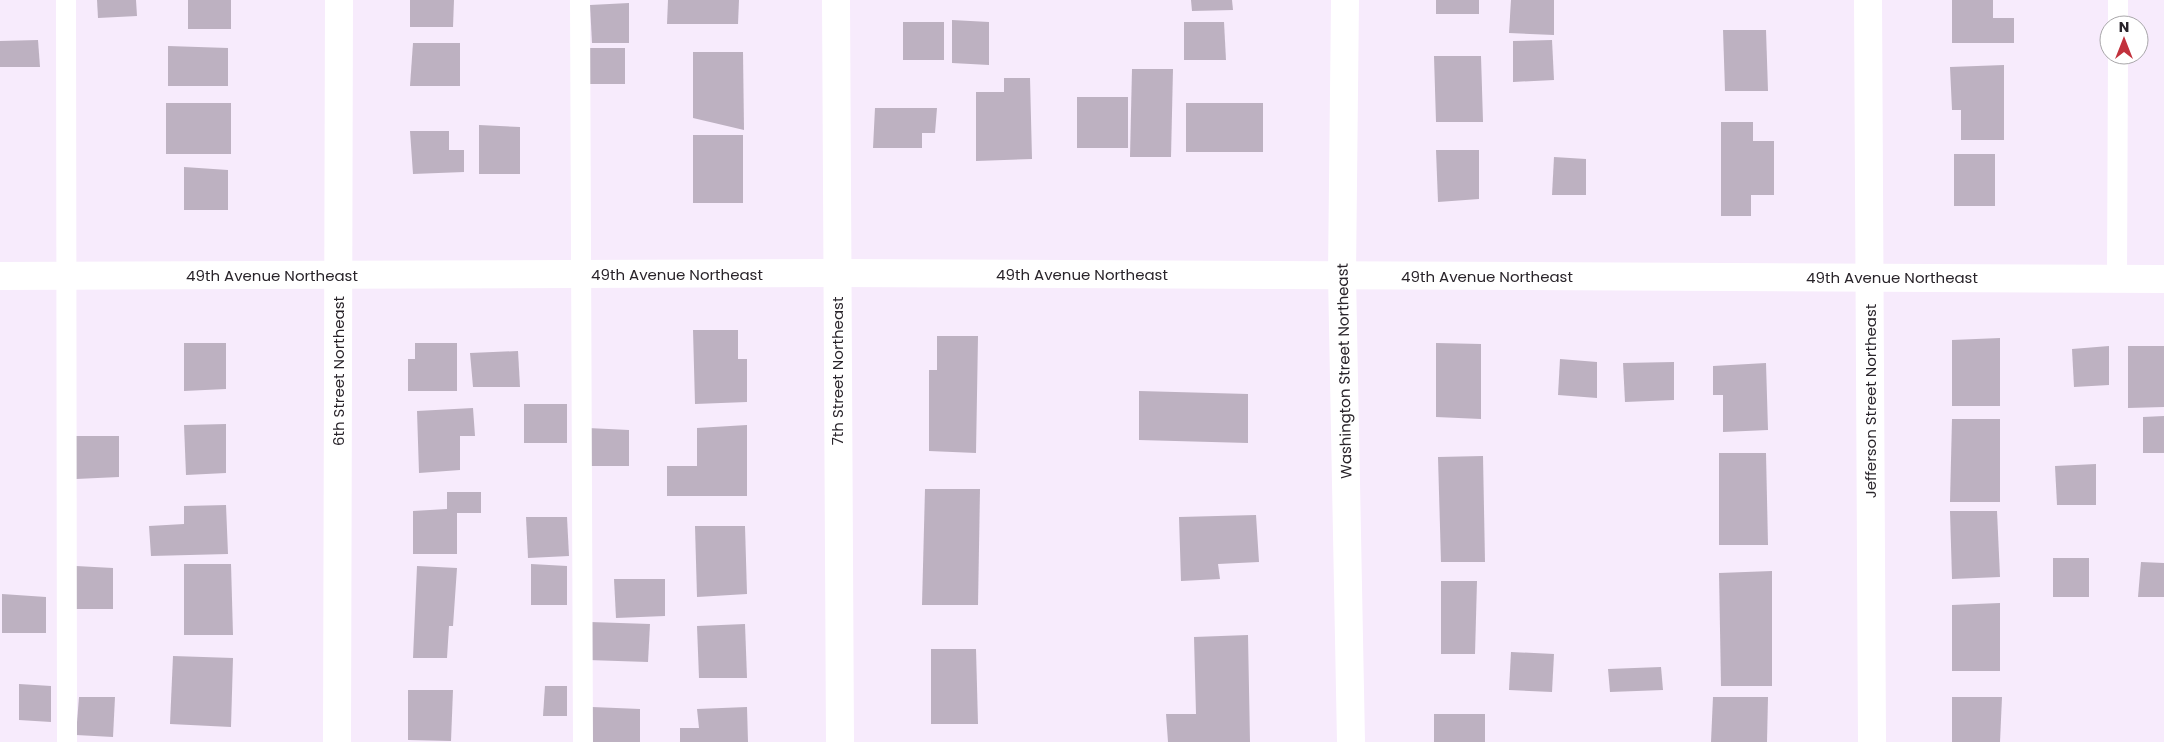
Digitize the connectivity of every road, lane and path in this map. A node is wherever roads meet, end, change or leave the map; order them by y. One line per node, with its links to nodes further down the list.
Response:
1 (66, 0): 14 (lane)
2 (339, 0): 11 (street, 6th Street Northeast)
3 (580, 0): 12 (lane)
4 (836, 0): 10 (street, 7th Street Northeast)
5 (1345, 0): 15 (street, Washington Street Northeast)
6 (1868, 0): 16 (street, Jefferson Street Northeast)
7 (2118, 0): 8 (lane)
8 (2118, 15)
9 (2118, 65): 17 (lane)
10 (837, 273): 12 (street, 49th Avenue Northeast); 15 (street, 49th Avenue Northeast); 22 (street, 7th Street Northeast)
11 (338, 274): 12 (street, 49th Avenue Northeast); 14 (street, 49th Avenue Northeast); 20 (street, 6th Street Northeast)
12 (582, 274): 21 (lane)
13 (0, 276): 14 (street, 49th Avenue Northeast)
14 (67, 276): 19 (lane)
15 (1342, 276): 16 (street, 49th Avenue Northeast); 23 (street, Washington Street Northeast)
16 (1869, 276): 17 (street, 49th Avenue Northeast); 24 (street, Jefferson Street Northeast)
17 (2117, 278): 18 (street, 49th Avenue Northeast)
18 (2164, 279)
19 (67, 742)
20 (337, 742)
21 (583, 742)
22 (840, 742)
23 (1351, 742)
24 (1872, 742)

